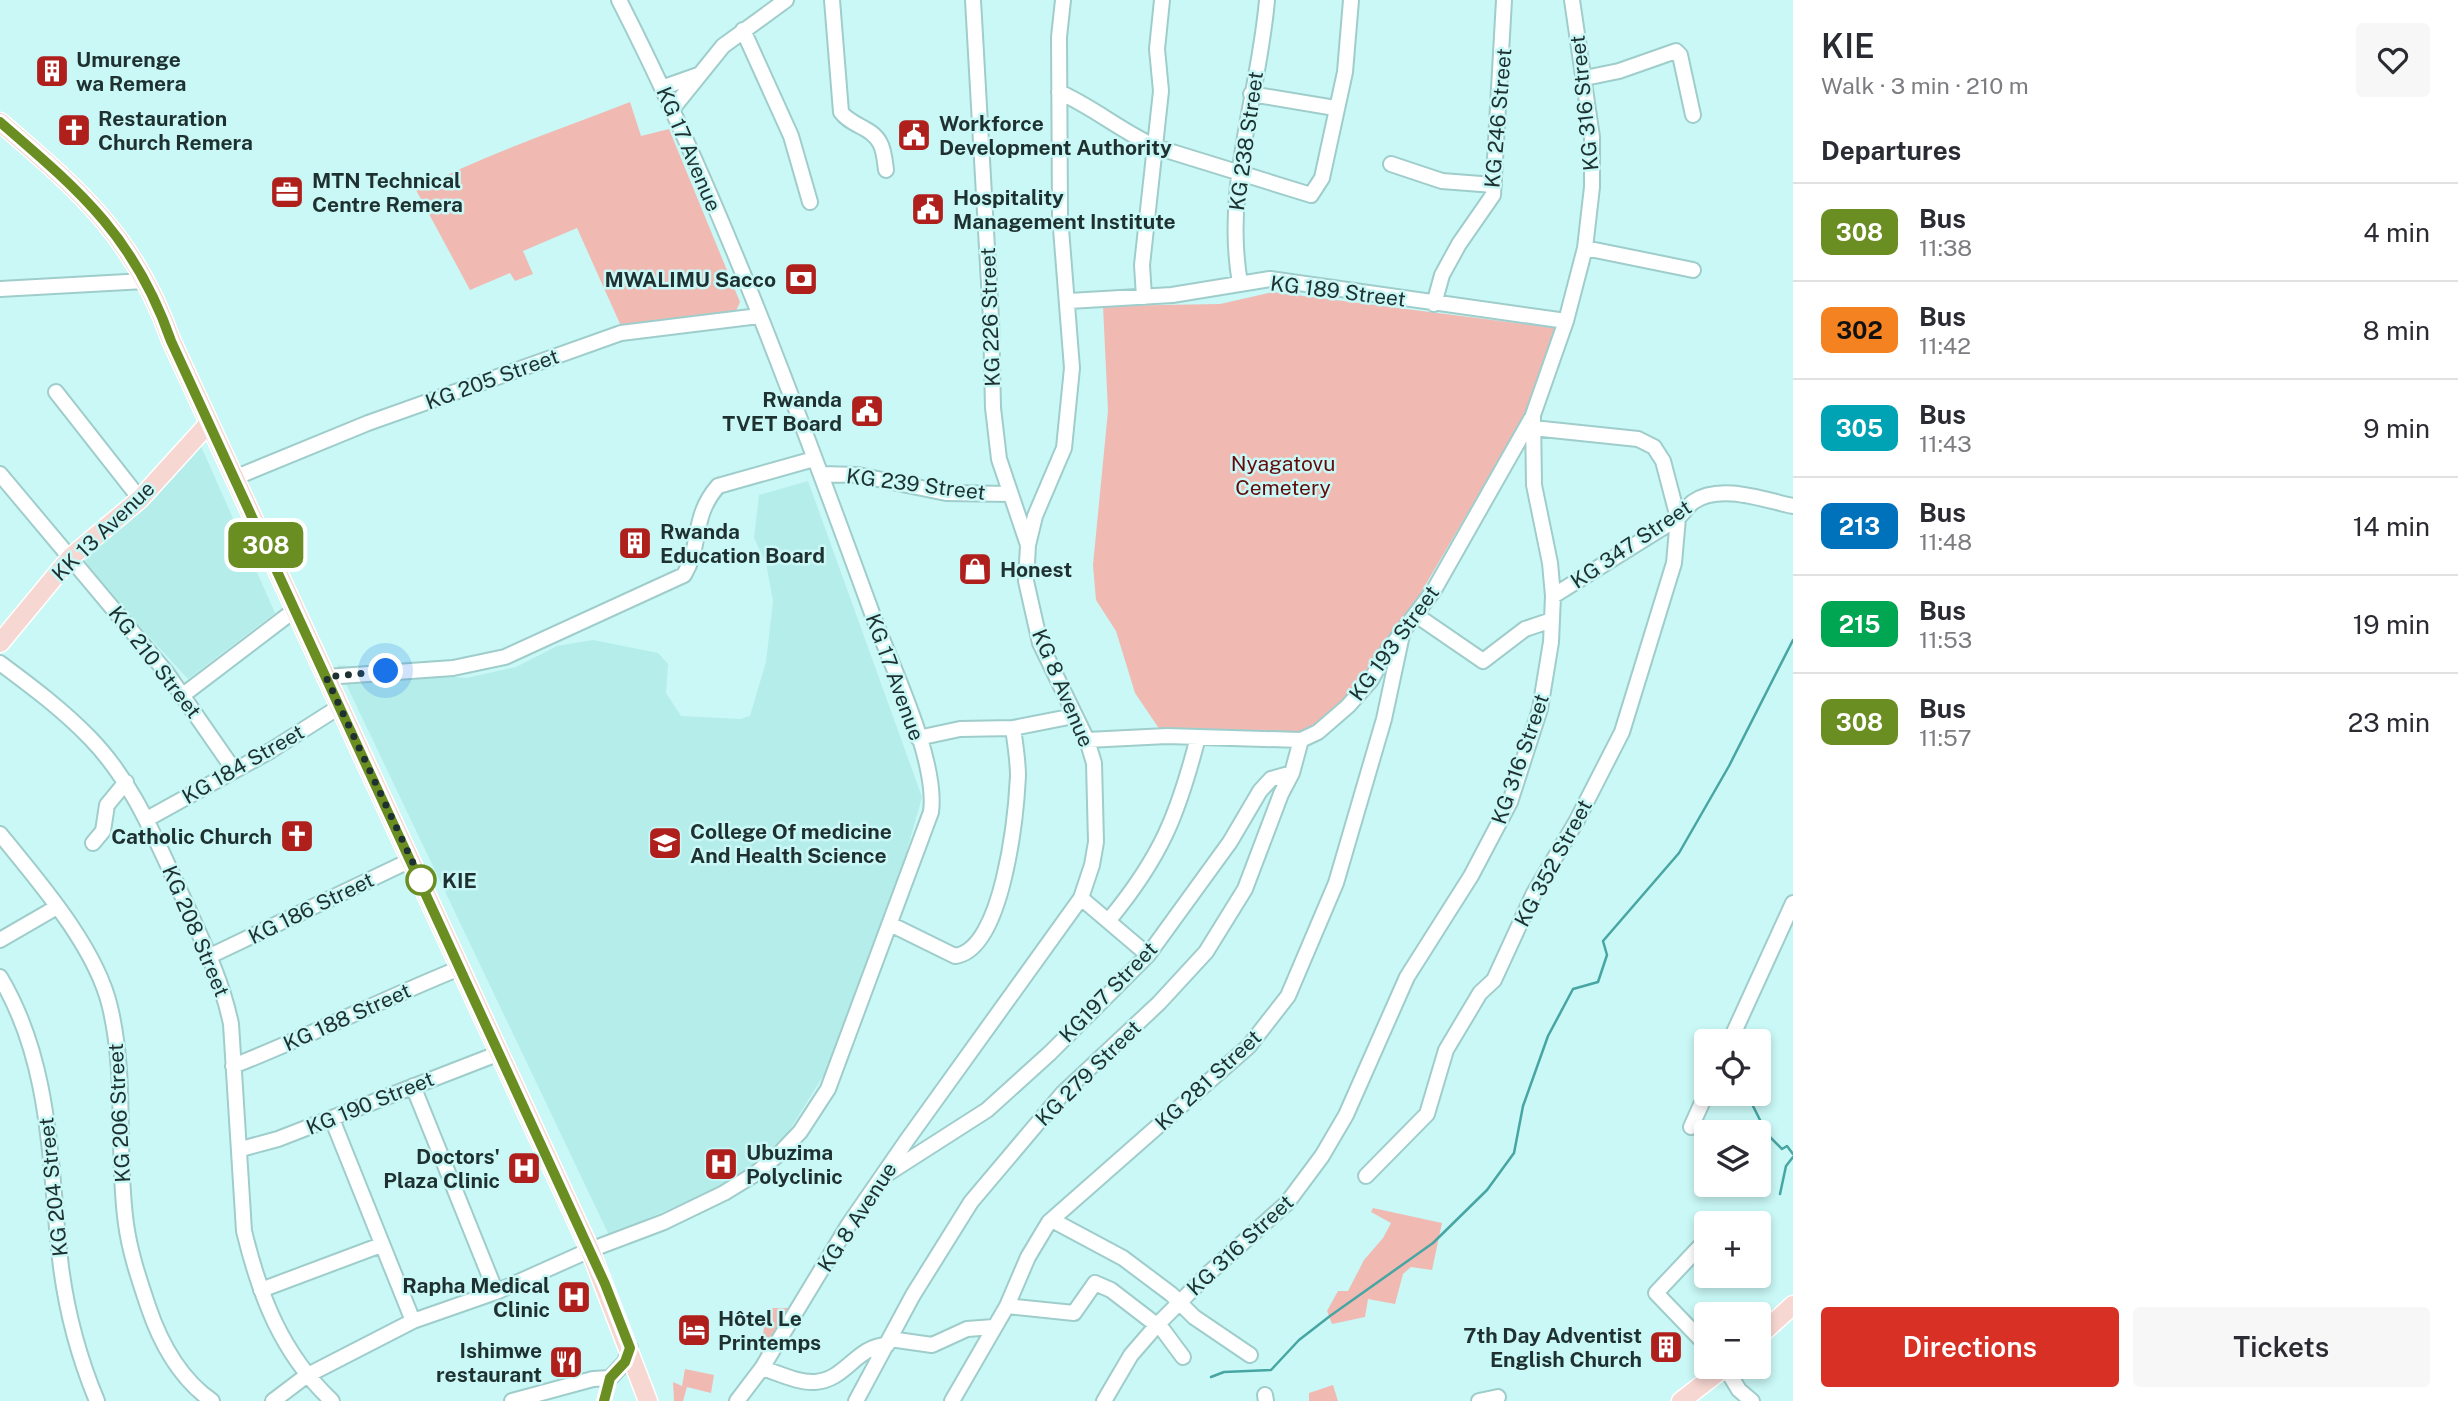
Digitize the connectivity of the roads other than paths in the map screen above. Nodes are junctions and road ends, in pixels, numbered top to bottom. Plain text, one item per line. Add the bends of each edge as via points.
1 (619, 0) edge
2 (786, 0) edge
3 (832, 0) edge
4 (973, 0) edge
5 (1063, 0) edge
6 (1162, 0) edge
7 (1267, 0) edge
8 (1351, 0) edge
9 (1504, 0) edge
10 (1573, 0) edge
11 (743, 30) junction
12 (700, 75) junction
13 (1585, 78) junction
14 (664, 87) junction
15 (1059, 92) junction
16 (1251, 94) junction
17 (673, 108) junction
18 (1335, 108) junction
19 (1693, 115) dead end
20 (0, 122) edge
21 (1156, 146) junction
22 (1391, 164) dead end
23 (886, 170) dead end
24 (1240, 170) junction
25 (1494, 185) junction
26 (810, 202) dead end
27 (1586, 248) junction
28 (1693, 270) dead end
29 (145, 281) junction
30 (1240, 283) junction
31 (0, 289) edge
32 (1144, 297) junction
33 (1069, 301) junction
34 (1434, 304) junction
35 (759, 316) junction
36 (1566, 321) junction
37 (56, 392) dead end
38 (1533, 422) junction
39 (209, 423) junction
40 (814, 459) junction
41 (0, 474) edge
42 (821, 474) junction
43 (234, 478) junction
44 (1010, 494) junction
45 (140, 499) junction
46 (1793, 506) edge
47 (1678, 519) junction
48 (1028, 545) junction
49 (71, 557) junction
50 (1553, 596) junction
51 (296, 609) junction
52 (1416, 615) junction
53 (1552, 620) junction
54 (1403, 630) junction
55 (0, 643) edge
56 (0, 663) edge
57 (326, 677) junction
58 (183, 695) junction
59 (340, 708) junction
60 (1074, 716) junction
61 (1013, 728) junction
62 (1198, 737) junction
63 (918, 738) junction
64 (1087, 740) junction
65 (1301, 740) junction
66 (234, 770) junction
67 (1292, 773) junction
68 (126, 782) junction
69 (147, 819) junction
70 (0, 834) edge
71 (93, 843) dead end
72 (411, 860) junction
73 (1081, 898) junction
74 (1793, 903) edge
75 (57, 907) junction
76 (1109, 920) junction
77 (890, 924) junction
78 (0, 940) edge
79 (1148, 955) junction
80 (210, 956) junction
81 (460, 968) junction
82 (1, 982) edge
83 (1735, 1029) edge
84 (497, 1054) junction
85 (233, 1066) junction
86 (412, 1086) junction
87 (1701, 1106) edge
88 (332, 1119) junction
89 (1691, 1127) dead end
90 (240, 1149) junction
91 (884, 1176) junction
92 (1366, 1176) dead end
93 (1052, 1220) junction
94 (381, 1245) junction
95 (590, 1250) junction
96 (1694, 1253) edge
97 (261, 1290) junction
98 (496, 1292) junction
99 (1179, 1301) junction
100 (1793, 1305) edge
101 (1007, 1306) junction
102 (413, 1321) junction
103 (1157, 1325) junction
104 (1771, 1325) edge
105 (994, 1327) junction
106 (1694, 1333) edge
107 (888, 1342) junction
108 (630, 1348) junction
109 (1250, 1355) dead end
110 (1183, 1357) dead end
111 (762, 1368) junction
112 (306, 1376) junction
113 (1709, 1379) edge
114 (1736, 1395) edge
115 (1498, 1397) dead end
116 (742, 1398) edge
117 (97, 1401) edge
118 (212, 1401) edge
119 (272, 1401) edge
120 (332, 1401) edge
121 (512, 1401) edge
122 (648, 1401) edge
123 (856, 1401) edge
124 (952, 1401) edge
125 (1104, 1401) edge
126 (1479, 1401) edge
127 (1681, 1401) edge
128 (1752, 1401) edge

1 - 14 street, KG 17 Avenue
2 - 11 street
3 - 23 street via 841,112 881,143
4 - 44 street, KG 226 Street via 993,408 999,459
5 - 15 street, KG 8 Avenue
6 - 21 street
7 - 16 street, KG 238 Street
8 - 18 street via 1350,37
9 - 25 street, KG 246 Street
10 - 13 street, KG 316 Street
11 - 12 street
11 - 26 street via 791,136
12 - 14 street
12 - 17 street
13 - 19 street via 1676,51
13 - 27 street, KG 316 Street via 1593,169
14 - 17 street, KG 17 Avenue
15 - 21 street
15 - 33 street, KG 8 Avenue via 1060,216
16 - 18 street
16 - 24 street, KG 238 Street
17 - 35 street, KG 17 Avenue
18 - 24 street via 1322,178 1311,195
20 - 29 main road via 87,198 112,226
21 - 24 street
21 - 32 street via 1142,265
22 - 25 street via 1441,181
24 - 30 street, KG 238 Street via 1235,227
25 - 34 street, KG 246 Street via 1489,203 1442,275
27 - 28 street
27 - 36 street, KG 316 Street
29 - 31 street
29 - 39 main road
30 - 32 street, KG 189 Street
30 - 34 street, KG 189 Street via 1270,279
32 - 33 street, KG 189 Street
33 - 48 street, KG 8 Avenue via 1072,368 1064,448 1035,516
34 - 36 street, KG 189 Street
35 - 40 street, KG 17 Avenue
35 - 43 street, KG 205 Street via 621,333 368,423
36 - 38 street, KG 316 Street
37 - 45 street
38 - 47 street, KG 352 Street via 1647,441 1663,461
38 - 50 street, KG 316 Street via 1534,485
38 - 52 street, KG 193 Street
39 - 43 main road
39 - 45 main road, KK 13 Avenue
40 - 42 street, KG 17 Avenue
40 - 57 street via 718,486 700,514 684,575 551,638 475,665
41 - 49 street, KG 210 Street
42 - 44 street, KG 239 Street via 858,475 946,493
42 - 63 street, KG 17 Avenue
43 - 51 main road
44 - 48 street, KG 226 Street
45 - 49 main road, KK 13 Avenue
46 - 47 street, KG 347 Street via 1715,494 1693,502
47 - 50 street, KG 347 Street
47 - 92 street, KG 352 Street via 1674,563 1622,732 1534,893 1494,979 1480,993 1446,1050 1427,1114
48 - 60 street, KG 8 Avenue via 1026,581 1040,643
49 - 55 main road, KK 13 Avenue
49 - 58 street, KG 210 Street
50 - 53 street, KG 316 Street
51 - 57 main road
51 - 58 street
52 - 53 street via 1486,661 1525,629
52 - 54 street, KG 193 Street
53 - 99 street, KG 316 Street via 1547,677 1510,802 1471,876 1407,977 1346,1115 1298,1191
54 - 65 street, KG 193 Street via 1349,706 1318,733
54 - 93 street, KG 281 Street via 1384,719 1336,883 1289,996 1249,1046
56 - 68 street, KG 208 Street via 44,695 90,738
57 - 59 main road
58 - 66 street, KG 210 Street
59 - 66 street, KG 184 Street
59 - 72 main road
60 - 61 street
60 - 64 street, KG 8 Avenue
61 - 63 street via 960,729
61 - 77 street via 1018,775 1003,881 990,924 976,946 955,956
62 - 64 street
62 - 65 street
62 - 76 street via 1182,798 1165,839
63 - 77 street, KG 17 Avenue via 933,795 931,812
64 - 73 street, KG 8 Avenue via 1094,763 1098,819 1092,865
65 - 67 street, KG 279 Street
66 - 69 street, KG 184 Street
67 - 79 street, KG197 Street via 1271,779 1260,791 1230,842
67 - 107 street, KG 279 Street via 1245,889 1206,952 1063,1093 971,1202
68 - 69 street, KG 208 Street
68 - 71 street via 107,804 103,831
69 - 80 street, KG 208 Street
70 - 75 street, KG 206 Street
72 - 80 street, KG 186 Street
72 - 81 main road
73 - 76 street
73 - 91 street, KG 8 Avenue
74 - 83 street
75 - 78 street
75 - 118 street, KG 206 Street via 95,966 110,1006 117,1042 126,1224 133,1262 158,1334 181,1372
76 - 79 street
77 - 95 street, KG 17 Avenue via 828,1089 800,1132 738,1185 664,1222
79 - 91 street, KG197 Street via 987,1110
80 - 85 street, KG 208 Street via 225,995
81 - 84 main road
81 - 85 street, KG 188 Street
82 - 117 street, KG 204 Street via 27,1030 40,1072 64,1283 80,1355
84 - 86 street, KG 190 Street
84 - 95 main road
85 - 90 street, KG 208 Street
86 - 88 street, KG 190 Street
86 - 98 street
87 - 89 street
88 - 90 street, KG 190 Street
88 - 94 street
90 - 97 street, KG 208 Street via 244,1231
91 - 111 street, KG 8 Avenue via 849,1224
93 - 99 street via 1123,1258
93 - 101 street, KG 281 Street via 1023,1265
94 - 97 street
94 - 102 street
95 - 98 street, KG 17 Avenue
95 - 108 main road
96 - 106 street via 1656,1293
97 - 112 street, KG 208 Street via 278,1331
98 - 102 street, KG 17 Avenue
99 - 103 street, KG 316 Street
99 - 109 street via 1194,1317
100 - 104 main road
101 - 103 street via 1074,1314 1095,1283
101 - 105 street, KG 281 Street
102 - 112 street, KG 17 Avenue
103 - 110 street
103 - 125 street, KG 316 Street via 1131,1355
105 - 107 street via 967,1329 932,1345
105 - 124 street, KG 281 Street
107 - 111 street via 869,1346 823,1381 800,1380
107 - 123 street, KG 279 Street
108 - 121 street via 625,1362 610,1378
108 - 122 main road
111 - 116 street, KG 8 Avenue
112 - 119 street, KG 17 Avenue
112 - 120 street, KG 208 Street
113 - 127 main road
114 - 128 street
115 - 126 street

